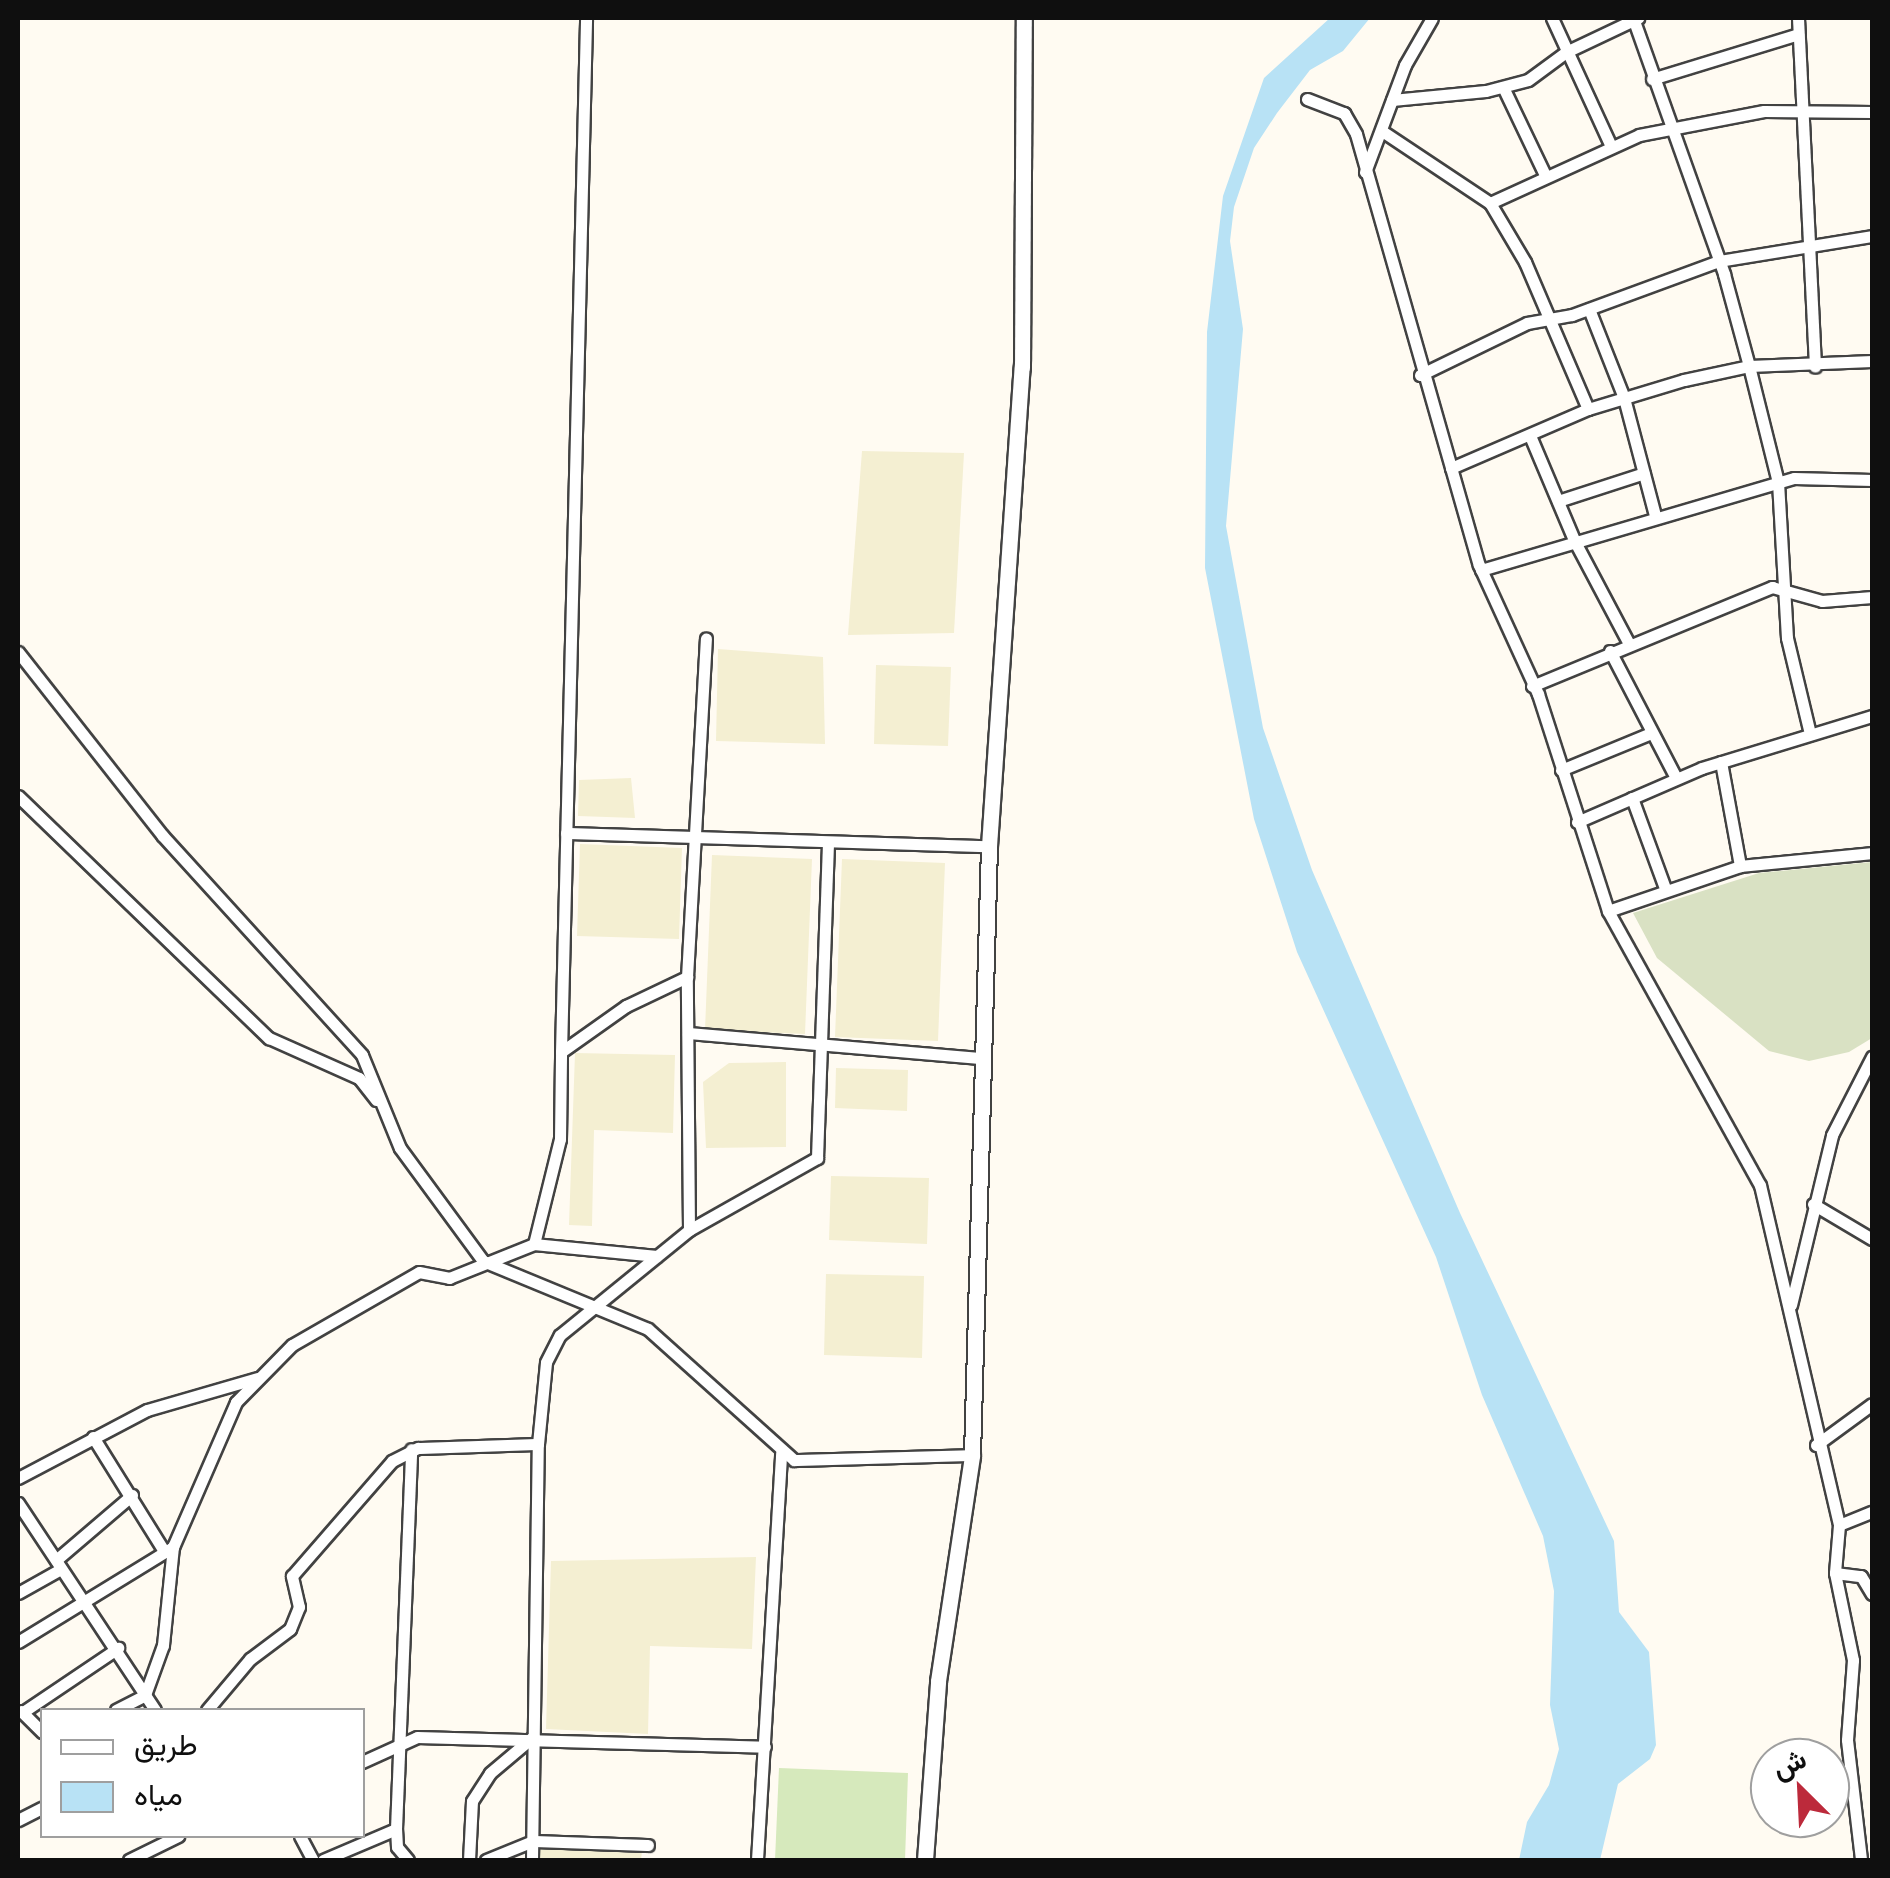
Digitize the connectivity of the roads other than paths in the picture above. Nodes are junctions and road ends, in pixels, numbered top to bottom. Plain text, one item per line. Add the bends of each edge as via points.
1 (586, 18) edge
2 (1024, 18) edge
3 (1432, 18) edge
4 (1552, 18) edge
5 (1635, 18) edge
6 (1798, 18) edge
7 (1798, 34) junction
8 (1566, 52) junction
9 (1652, 80) junction
10 (1504, 86) junction
11 (1307, 99) dead end
12 (1392, 100) junction
13 (1802, 111) junction
14 (1872, 112) edge
15 (1382, 131) junction
16 (1674, 132) junction
17 (1611, 146) junction
18 (1365, 172) junction
19 (1546, 175) junction
20 (1490, 203) junction
21 (1872, 236) edge
22 (1808, 242) junction
23 (1720, 261) junction
24 (1589, 309) junction
25 (1549, 320) junction
26 (1872, 362) edge
27 (1749, 366) junction
28 (1814, 368) junction
29 (1420, 375) junction
30 (1624, 398) junction
31 (1588, 408) junction
32 (1531, 438) junction
33 (1451, 468) junction
34 (1644, 473) junction
35 (1872, 480) edge
36 (1778, 482) junction
37 (1558, 501) junction
38 (1655, 515) junction
39 (1574, 540) junction
40 (1480, 570) junction
41 (1788, 591) junction
42 (1872, 597) edge
43 (706, 640) dead end
44 (1629, 644) junction
45 (1610, 651) junction
46 (18, 652) edge
47 (1532, 686) junction
48 (1872, 716) edge
49 (1651, 733) junction
50 (1810, 734) junction
51 (1720, 762) junction
52 (1561, 770) junction
53 (1676, 778) junction
54 (18, 796) edge
55 (1632, 798) junction
56 (1577, 822) junction
57 (566, 833) junction
58 (693, 837) junction
59 (828, 843) junction
60 (989, 846) junction
61 (1872, 854) edge
62 (1740, 866) junction
63 (1665, 888) junction
64 (1608, 910) junction
65 (687, 977) junction
66 (688, 1033) junction
67 (818, 1049) junction
68 (561, 1052) junction
69 (1872, 1057) edge
70 (980, 1058) junction
71 (385, 1110) junction
72 (1813, 1204) junction
73 (688, 1230) junction
74 (1872, 1239) edge
75 (534, 1244) junction
76 (656, 1256) junction
77 (483, 1261) junction
78 (595, 1304) junction
79 (1790, 1309) junction
80 (257, 1378) junction
81 (1872, 1404) edge
82 (93, 1437) junction
83 (538, 1444) junction
84 (1816, 1446) junction
85 (411, 1449) junction
86 (781, 1454) junction
87 (972, 1455) junction
88 (18, 1478) edge
89 (132, 1495) junction
90 (18, 1503) edge
91 (1872, 1512) edge
92 (1839, 1525) junction
93 (168, 1549) junction
94 (58, 1565) junction
95 (1835, 1573) junction
96 (18, 1592) edge
97 (1872, 1594) edge
98 (80, 1603) junction
99 (18, 1642) edge
100 (118, 1648) junction
101 (145, 1694) junction
102 (120, 1708) edge
103 (154, 1708) edge
104 (209, 1708) edge
105 (20, 1711) edge
106 (40, 1730) edge
107 (534, 1736) junction
108 (404, 1744) junction
109 (765, 1747) junction
110 (365, 1761) edge
111 (396, 1829) junction
112 (172, 1838) edge
113 (301, 1838) edge
114 (533, 1841) junction
115 (648, 1845) dead end
116 (129, 1860) edge
117 (313, 1860) edge
118 (323, 1860) edge
119 (408, 1860) edge
120 (469, 1860) edge
121 (486, 1860) edge
122 (532, 1860) edge
123 (757, 1860) edge
124 (925, 1860) edge
125 (1861, 1860) edge

1 - 57 street
2 - 60 street via 1022,367
3 - 12 street
4 - 8 street
5 - 8 street
5 - 9 street
6 - 7 street
7 - 9 street
7 - 13 street
8 - 10 street via 1542,72
8 - 17 street
9 - 16 street
10 - 12 street
10 - 19 street
11 - 18 street via 1344,113
12 - 15 street
13 - 14 street
13 - 16 street via 1735,116
13 - 22 street
15 - 18 street
15 - 20 street
16 - 17 street
16 - 23 street
17 - 19 street
18 - 29 street
19 - 20 street
20 - 25 street
21 - 22 street
22 - 23 street
22 - 28 street
23 - 24 street
23 - 27 street
24 - 25 street
24 - 30 street
25 - 29 street via 1527,323
25 - 31 street
26 - 28 street
27 - 28 street
27 - 30 street
27 - 36 street
29 - 33 street
30 - 31 street
30 - 34 street
31 - 32 street
32 - 33 street
32 - 37 street
33 - 40 street
34 - 37 street
34 - 38 street
35 - 36 street
36 - 38 street
36 - 41 street
37 - 39 street
38 - 39 street
39 - 40 street
39 - 44 street
40 - 47 street
41 - 42 street via 1822,601
41 - 44 street via 1763,590
41 - 50 street via 1788,638
43 - 58 street
44 - 45 street
45 - 47 street
45 - 49 street
46 - 71 street via 162,835 362,1055
47 - 52 street
48 - 50 street
49 - 52 street
49 - 53 street
50 - 51 street
51 - 53 street
51 - 62 street
52 - 56 street
53 - 55 street
54 - 71 street via 269,1038 358,1078
55 - 56 street
55 - 63 street
56 - 64 street
57 - 58 street
57 - 68 street
58 - 59 street
58 - 65 street
59 - 60 street
59 - 67 street
60 - 70 street
61 - 62 street
62 - 63 street
63 - 64 street
64 - 79 street via 1760,1184
65 - 66 street
65 - 68 street via 626,1006
66 - 67 street
66 - 73 street
67 - 70 street
67 - 73 street via 817,1158
68 - 75 street via 560,1139
69 - 72 street via 1840,1114
70 - 87 street
71 - 77 street via 400,1148
72 - 74 street
72 - 79 street
73 - 76 street
75 - 76 street
75 - 77 street
76 - 78 street
77 - 78 street
77 - 80 street via 449,1278 419,1272 292,1345
78 - 83 street via 552,1345
78 - 86 street via 672,1348
79 - 84 street
80 - 82 street via 147,1410
80 - 93 street via 236,1402
81 - 84 street
82 - 88 street
82 - 89 street
83 - 85 street
83 - 107 street
84 - 92 street
85 - 104 street via 392,1461 305,1557 292,1576 298,1619 250,1659
85 - 108 street
86 - 87 street via 808,1460
86 - 109 street
87 - 124 street via 938,1681
89 - 93 street
89 - 94 street
90 - 94 street
91 - 92 street
92 - 95 street
93 - 98 street
93 - 101 street via 164,1644
94 - 96 street
94 - 98 street
95 - 97 street via 1860,1576
95 - 125 street via 1853,1660 1846,1740
98 - 99 street
98 - 100 street
100 - 101 street
100 - 105 street
101 - 102 street
101 - 103 street
105 - 106 street
107 - 108 street via 417,1738
107 - 109 street
107 - 114 street
107 - 120 street via 490,1773 472,1802
108 - 110 street
108 - 111 street
109 - 123 street
111 - 118 street
111 - 119 street via 397,1846
112 - 116 street
113 - 117 street
114 - 115 street
114 - 121 street
114 - 122 street

